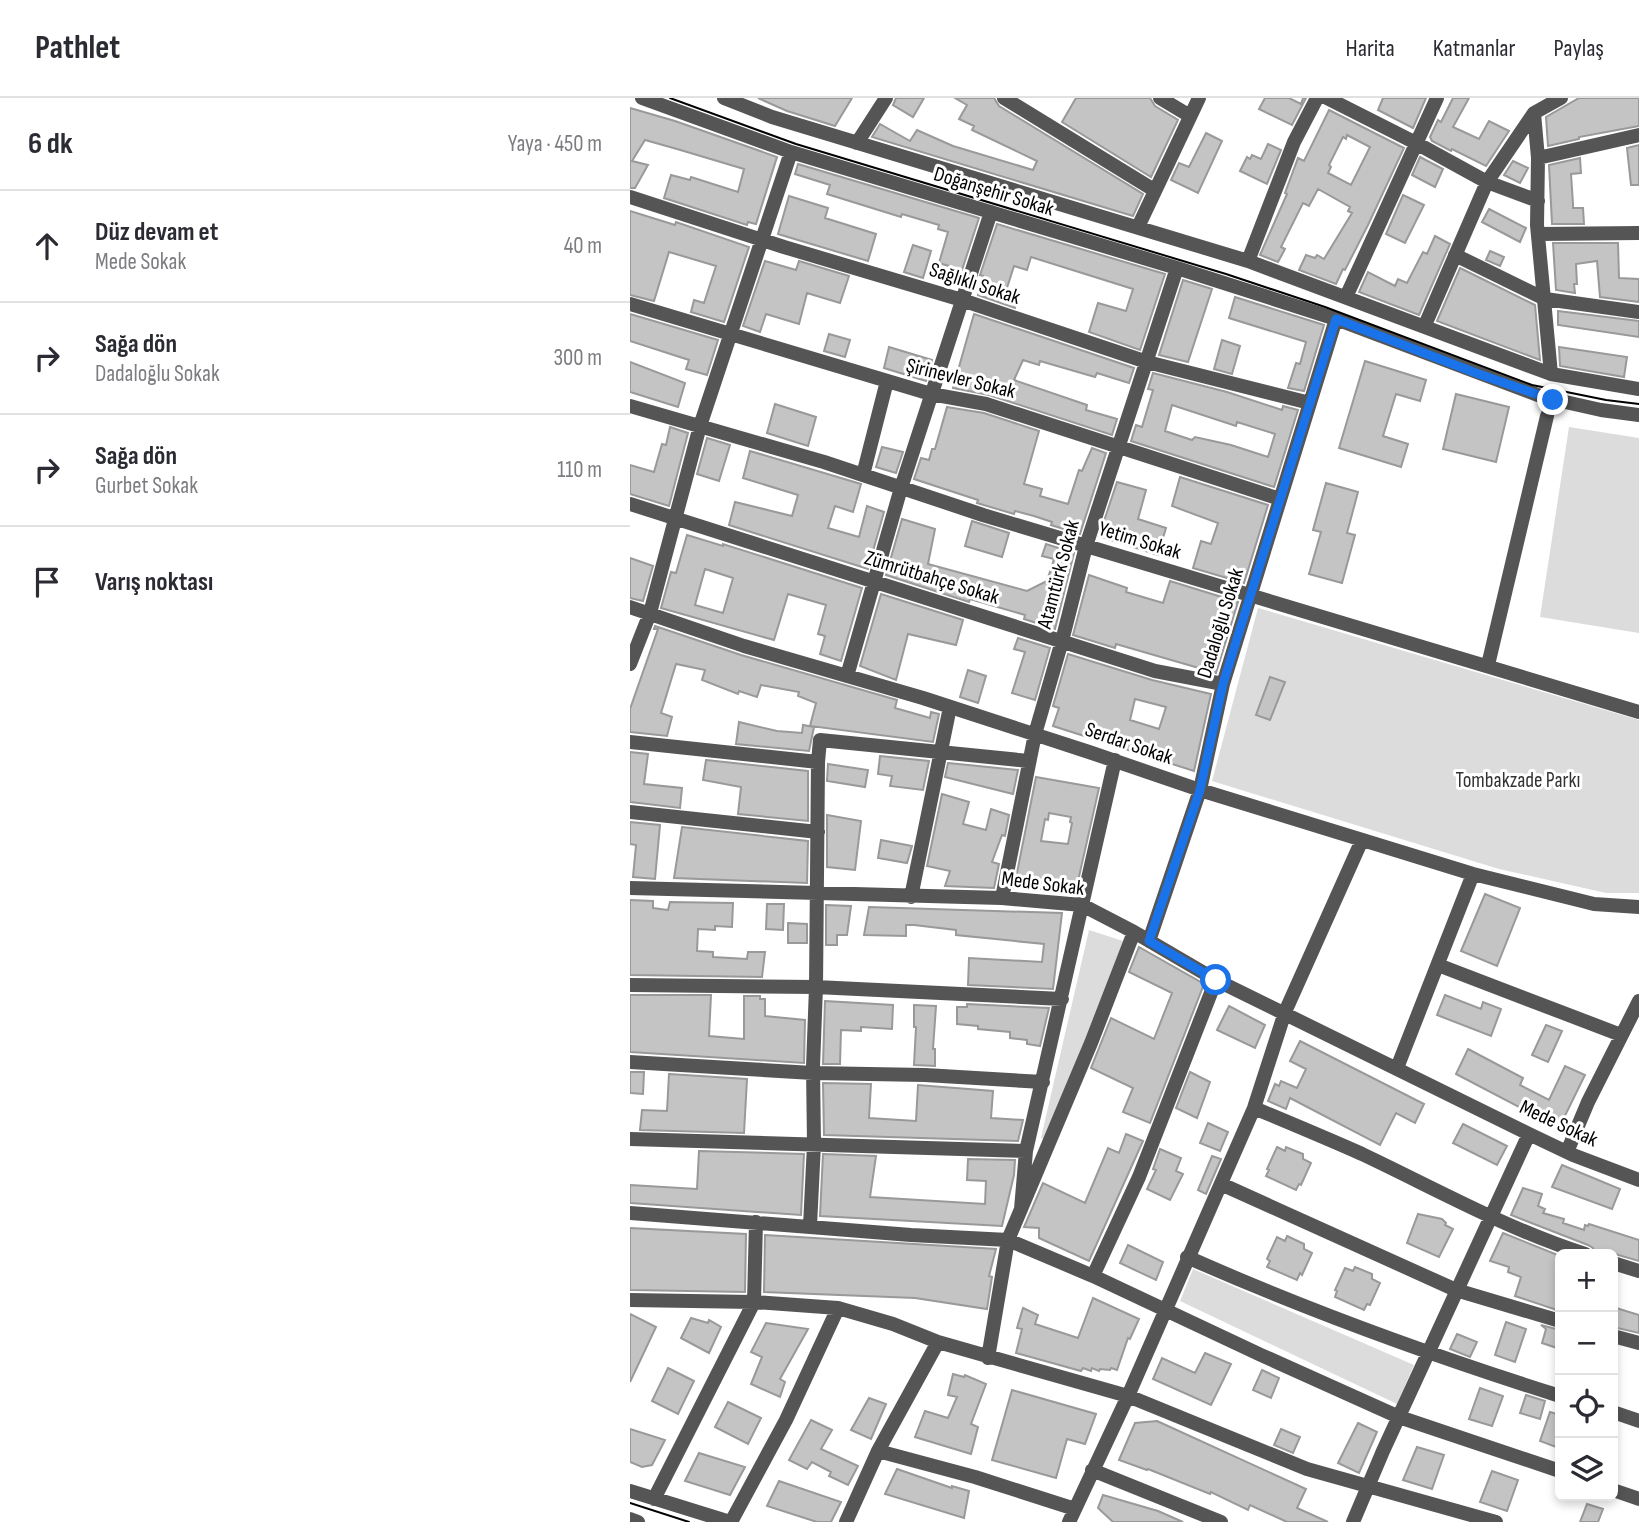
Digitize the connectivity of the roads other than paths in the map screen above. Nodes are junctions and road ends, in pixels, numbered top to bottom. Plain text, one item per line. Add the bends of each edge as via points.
1 (642, 98) edge
2 (723, 98) edge
3 (1004, 98) edge
4 (1160, 98) edge
5 (1199, 98) edge
6 (1317, 98) edge
7 (1327, 98) edge
8 (1437, 98) edge
9 (1561, 98) edge
10 (881, 100) edge
11 (1534, 113) junction
12 (1190, 116) junction
13 (1639, 135) edge
14 (857, 143) junction
15 (1416, 143) junction
16 (791, 152) junction
17 (1538, 158) junction
18 (1487, 182) junction
19 (1154, 190) junction
20 (630, 197) edge
21 (1538, 201) junction
22 (990, 212) junction
23 (1138, 227) junction
24 (1639, 233) edge
25 (1538, 234) junction
26 (762, 240) junction
27 (1455, 255) junction
28 (1248, 261) junction
29 (1177, 268) junction
30 (1346, 297) junction
31 (1545, 299) junction
32 (961, 300) junction
33 (630, 304) edge
34 (1639, 312) edge
35 (1336, 319) junction
36 (1425, 325) junction
37 (730, 335) junction
38 (1147, 362) junction
39 (1551, 373) junction
40 (887, 381) junction
41 (1639, 389) edge
42 (931, 394) junction
43 (1310, 403) junction
44 (630, 406) edge
45 (1639, 415) edge
46 (1547, 416) dead end
47 (699, 426) junction
48 (1119, 447) junction
49 (863, 475) junction
50 (901, 488) junction
51 (1280, 499) junction
52 (630, 504) edge
53 (674, 518) junction
54 (1086, 546) junction
55 (876, 582) junction
56 (1251, 594) junction
57 (630, 607) edge
58 (650, 613) junction
59 (1062, 640) junction
60 (630, 664) edge
61 (1488, 665) junction
62 (847, 676) junction
63 (1223, 684) junction
64 (950, 707) junction
65 (1639, 712) edge
66 (1035, 734) junction
67 (630, 742) edge
68 (942, 752) junction
69 (1115, 760) junction
70 (1029, 761) junction
71 (818, 762) junction
72 (1200, 790) junction
73 (630, 812) edge
74 (818, 832) junction
75 (1362, 840) junction
76 (1473, 874) junction
77 (630, 888) edge
78 (817, 892) junction
79 (911, 897) junction
80 (1002, 898) junction
81 (1082, 905) junction
82 (1639, 907) edge
83 (1134, 932) junction
84 (1149, 941) junction
85 (1438, 964) junction
86 (1216, 980) junction
87 (630, 985) edge
88 (816, 987) junction
89 (1062, 999) junction
90 (1639, 1001) edge
91 (1285, 1012) junction
92 (1620, 1035) junction
93 (630, 1062) edge
94 (1397, 1068) junction
95 (813, 1073) junction
96 (1043, 1082) junction
97 (1254, 1108) junction
98 (1529, 1134) junction
99 (630, 1139) edge
100 (814, 1144) junction
101 (1026, 1151) junction
102 (1567, 1152) junction
103 (1639, 1180) edge
104 (1221, 1184) junction
105 (1021, 1209) junction
106 (630, 1213) edge
107 (1489, 1217) junction
108 (756, 1222) junction
109 (810, 1226) junction
110 (1008, 1240) junction
111 (1570, 1249) edge
112 (1187, 1257) junction
113 (1618, 1265) edge
114 (1639, 1271) edge
115 (1093, 1276) junction
116 (1456, 1290) junction
117 (630, 1300) edge
118 (754, 1302) junction
119 (838, 1308) junction
120 (1165, 1311) junction
121 (1555, 1320) edge
122 (1618, 1337) edge
123 (938, 1342) junction
124 (1639, 1343) edge
125 (1428, 1353) junction
126 (988, 1358) junction
127 (1555, 1394) edge
128 (1128, 1396) junction
129 (1618, 1414) edge
130 (1399, 1417) junction
131 (1639, 1421) edge
132 (878, 1451) junction
133 (1555, 1469) edge
134 (1093, 1470) junction
135 (1368, 1486) junction
136 (630, 1491) edge
137 (1618, 1492) edge
138 (654, 1499) junction
139 (1639, 1499) edge
140 (1072, 1515) edge
141 (630, 1519) edge
142 (639, 1522) edge
143 (730, 1522) edge
144 (846, 1522) edge
145 (1221, 1522) edge
146 (1353, 1522) edge
147 (1496, 1522) edge

1 - 16 street, Doğanşehir Sokak
2 - 14 street
3 - 19 street
4 - 12 street
5 - 12 street
6 - 28 street via 1294,142
7 - 15 street
8 - 15 street
9 - 11 street
10 - 14 street
11 - 17 street
11 - 18 street
12 - 19 street
13 - 17 street
14 - 23 street
15 - 18 street
15 - 30 street
16 - 22 street, Doğanşehir Sokak
16 - 26 street
17 - 21 street
18 - 21 street
18 - 27 street
19 - 23 street
20 - 26 street, Sağlıklı Sokak
21 - 25 street
22 - 29 street, Doğanşehir Sokak
22 - 32 street
23 - 28 street
24 - 25 street
25 - 31 street
26 - 32 street, Sağlıklı Sokak
26 - 37 street
27 - 31 street
27 - 36 street
28 - 30 street
29 - 35 street, Doğanşehir Sokak
29 - 38 street, Atamtürk Sokak
30 - 36 street
31 - 34 street
31 - 39 street
32 - 38 street, Sağlıklı Sokak
32 - 42 street
33 - 37 street, Şirinevler Sokak
35 - 43 street, Dadaloğlu Sokak
35 - 45 street, Doğanşehir Sokak via 1544,397
36 - 39 street
37 - 40 street, Şirinevler Sokak
37 - 47 street
38 - 43 street, Sağlıklı Sokak
38 - 48 street, Atamtürk Sokak
39 - 41 street
40 - 42 street, Şirinevler Sokak
40 - 49 street
42 - 48 street, Şirinevler Sokak via 986,404
42 - 50 street
43 - 51 street, Dadaloğlu Sokak
44 - 47 street, Yetim Sokak
46 - 61 street
47 - 49 street, Yetim Sokak
47 - 53 street
48 - 51 street, Şirinevler Sokak
48 - 54 street, Atamtürk Sokak
49 - 50 street, Yetim Sokak
50 - 54 street, Yetim Sokak
50 - 55 street
51 - 56 street, Dadaloğlu Sokak
52 - 53 street, Zümrütbahçe Sokak
53 - 55 street, Zümrütbahçe Sokak
53 - 58 street
54 - 56 street, Yetim Sokak
54 - 59 street, Atamtürk Sokak
55 - 59 street, Zümrütbahçe Sokak
55 - 62 street
56 - 61 street, Yetim Sokak
56 - 63 street, Dadaloğlu Sokak
57 - 58 street, Serdar Sokak
58 - 60 street
58 - 62 street, Serdar Sokak
59 - 63 street, Zümrütbahçe Sokak via 1155,671
59 - 66 street, Atamtürk Sokak
61 - 65 street, Yetim Sokak
62 - 64 street, Serdar Sokak
63 - 72 street, Dadaloğlu Sokak
64 - 66 street, Serdar Sokak
64 - 68 street
66 - 69 street, Serdar Sokak
66 - 70 street, Atamtürk Sokak
67 - 71 street
68 - 70 street
68 - 71 street via 820,740
68 - 79 street
69 - 72 street, Serdar Sokak
69 - 81 street
70 - 80 street, Atamtürk Sokak
71 - 74 street
72 - 75 street, Serdar Sokak
72 - 84 street, Dadaloğlu Sokak
73 - 74 street
74 - 78 street
75 - 76 street, Serdar Sokak
75 - 91 street
76 - 82 street, Serdar Sokak via 1594,904
76 - 85 street
77 - 78 street, Mede Sokak
78 - 79 street, Mede Sokak
78 - 88 street
79 - 80 street, Mede Sokak
80 - 81 street, Mede Sokak
81 - 83 street, Mede Sokak
81 - 89 street
83 - 84 street, Mede Sokak
83 - 105 street
84 - 86 street, Mede Sokak
85 - 92 street
85 - 94 street
86 - 91 street, Mede Sokak
86 - 115 street via 1139,1178
87 - 88 street
88 - 89 street
88 - 95 street
89 - 96 street
90 - 92 street
91 - 94 street, Mede Sokak
91 - 97 street
92 - 102 street
93 - 95 street
94 - 98 street, Mede Sokak
95 - 96 street
95 - 100 street
96 - 101 street
97 - 104 street
97 - 107 street
98 - 102 street, Mede Sokak
98 - 107 street
99 - 100 street
100 - 101 street
100 - 109 street
101 - 105 street
102 - 103 street, Mede Sokak
104 - 112 street
104 - 116 street
105 - 110 street
106 - 108 street
107 - 111 street
107 - 116 street
108 - 109 street
108 - 118 street
109 - 110 street
110 - 115 street
110 - 126 street
112 - 120 street
112 - 125 street
113 - 114 street
115 - 120 street
116 - 121 street
116 - 125 street
117 - 118 street
118 - 119 street
118 - 138 street
119 - 123 street
119 - 143 street via 786,1420
120 - 128 street
120 - 130 street
122 - 124 street
123 - 126 street
123 - 132 street
125 - 127 street
125 - 130 street
126 - 128 street
128 - 134 street
128 - 135 street via 1307,1469
129 - 131 street
130 - 133 street
130 - 135 street
132 - 140 street via 975,1476
132 - 144 street
134 - 140 street
134 - 145 street
135 - 146 street
135 - 147 street
136 - 138 street
137 - 139 street
138 - 143 street
141 - 142 street

